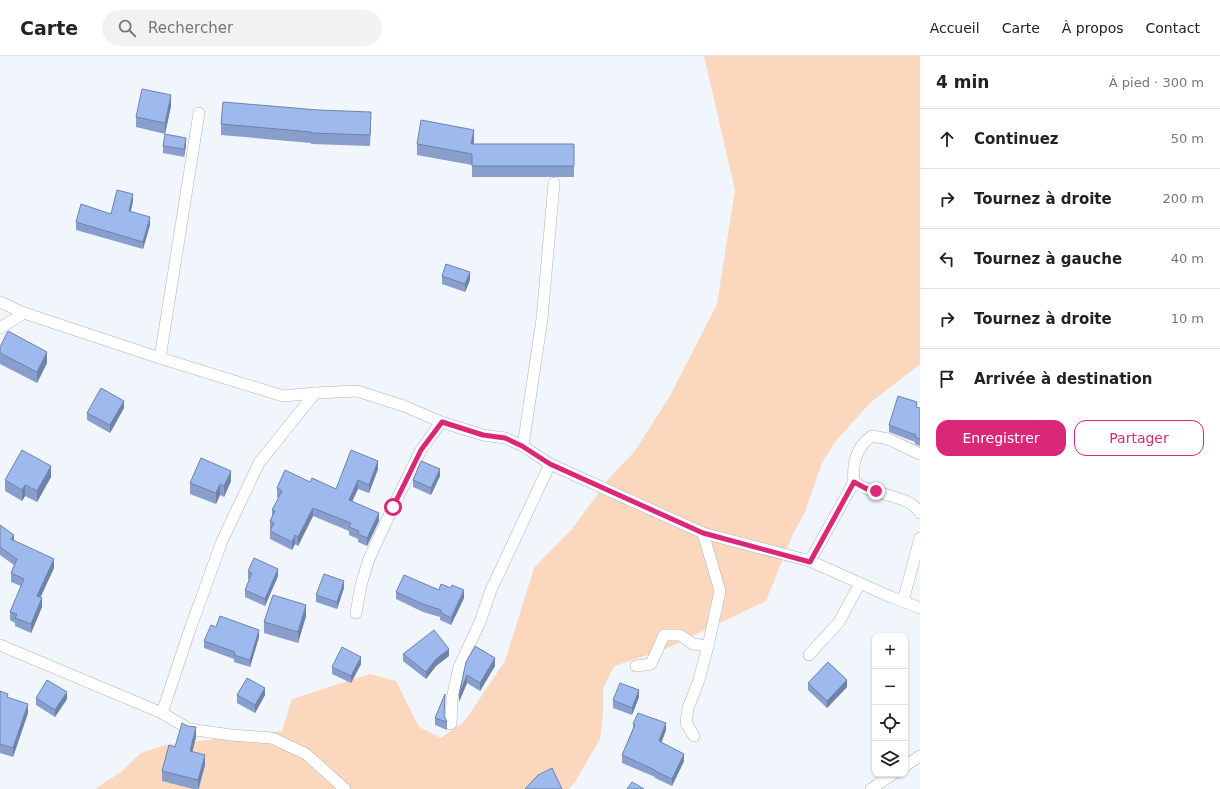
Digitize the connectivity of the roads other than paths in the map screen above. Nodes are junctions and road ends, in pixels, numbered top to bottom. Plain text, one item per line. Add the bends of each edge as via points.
1 (199, 113) dead end
2 (554, 183) dead end
3 (0, 302) edge
4 (24, 313) junction
5 (0, 328) edge
6 (160, 358) junction
7 (314, 393) junction
8 (442, 422) junction
9 (522, 446) junction
10 (920, 454) edge
11 (550, 464) junction
12 (854, 482) junction
13 (920, 513) edge
14 (703, 533) junction
15 (920, 538) edge
16 (810, 562) junction
17 (860, 582) junction
18 (903, 601) junction
19 (920, 608) edge
20 (356, 613) dead end
21 (0, 645) edge
22 (708, 646) junction
23 (809, 654) dead end
24 (636, 666) dead end
25 (162, 713) junction
26 (451, 724) dead end
27 (694, 736) dead end
28 (920, 756) edge
29 (908, 764) edge
30 (889, 777) edge
31 (345, 789) edge
32 (871, 789) edge

1 - 6 street
2 - 9 street via 542,319
3 - 4 street
4 - 5 street
4 - 6 street
6 - 7 street via 283,396
7 - 8 street via 357,391 404,406
7 - 25 street via 258,462 222,541 188,632
8 - 9 street via 483,435 505,438
8 - 20 street via 421,450 378,539 361,585
9 - 11 street
10 - 12 street via 888,439 872,436 863,442 856,454
11 - 14 street
11 - 26 street via 491,590 480,622 459,667 452,699
12 - 13 street via 909,503 918,508
12 - 16 street
14 - 16 street
14 - 22 street via 720,591
15 - 18 street
16 - 17 street
17 - 18 street
17 - 23 street via 839,622
18 - 19 street
21 - 25 street
22 - 24 street via 693,644 680,635 664,635 652,664
22 - 27 street via 688,708 686,723
25 - 31 street via 189,729 232,736 272,738 306,754
28 - 29 street
30 - 32 street

